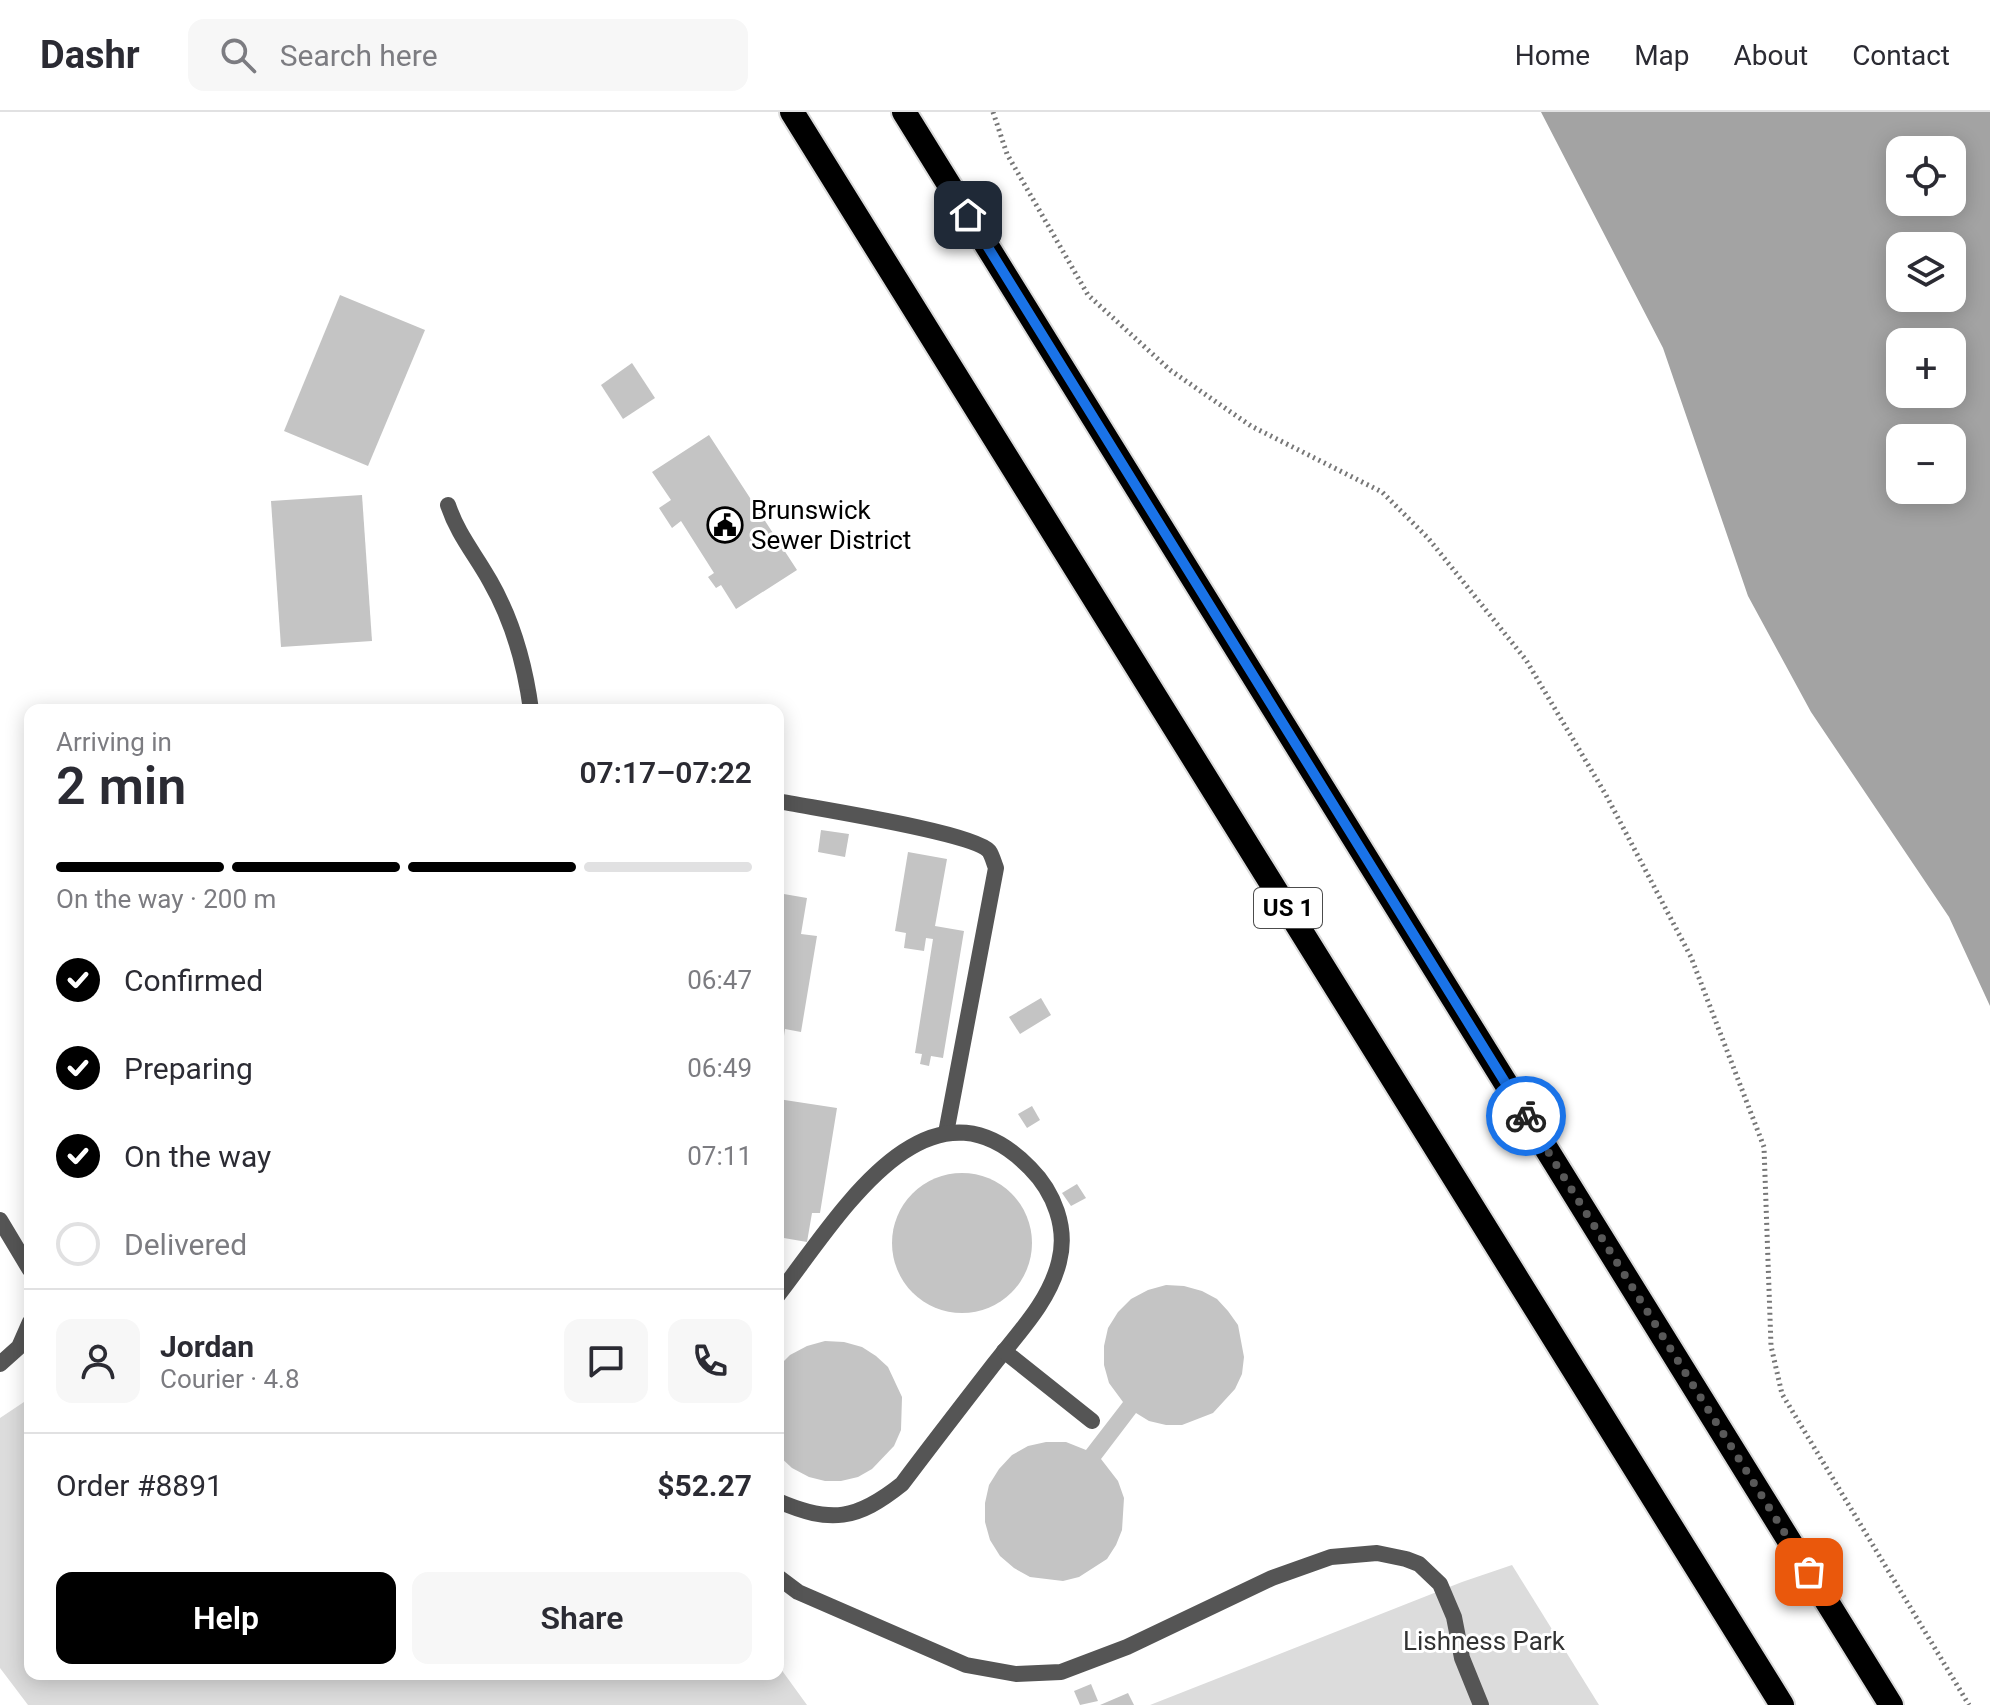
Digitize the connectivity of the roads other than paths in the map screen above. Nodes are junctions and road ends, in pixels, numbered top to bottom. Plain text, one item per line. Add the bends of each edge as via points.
1 (792, 112) edge
2 (904, 112) edge
3 (448, 505) dead end
4 (530, 704) edge
5 (784, 802) edge
6 (946, 1133) junction
7 (0, 1220) edge
8 (24, 1260) edge
9 (784, 1269) edge
10 (796, 1272) junction
11 (784, 1287) edge
12 (24, 1348) edge
13 (1004, 1351) junction
14 (0, 1364) edge
15 (1092, 1421) dead end
16 (784, 1504) edge
17 (784, 1582) edge
18 (1481, 1705) edge
19 (1782, 1705) edge
20 (1891, 1705) edge

1 - 19 highway, US 1
2 - 20 highway
3 - 4 street via 455,529 491,582 510,625
5 - 6 street via 934,831 989,851 996,868
6 - 10 street via 915,1143 887,1163
6 - 13 street via 967,1130 1015,1152 1041,1178 1055,1203 1062,1232 1052,1285
7 - 8 street
9 - 10 street
10 - 11 street
12 - 14 street
13 - 15 street
13 - 16 street via 902,1484 875,1505 843,1516 807,1514
17 - 18 street via 966,1665 1016,1674 1061,1672 1127,1647 1272,1578 1331,1557 1377,1553 1419,1564 1440,1584

